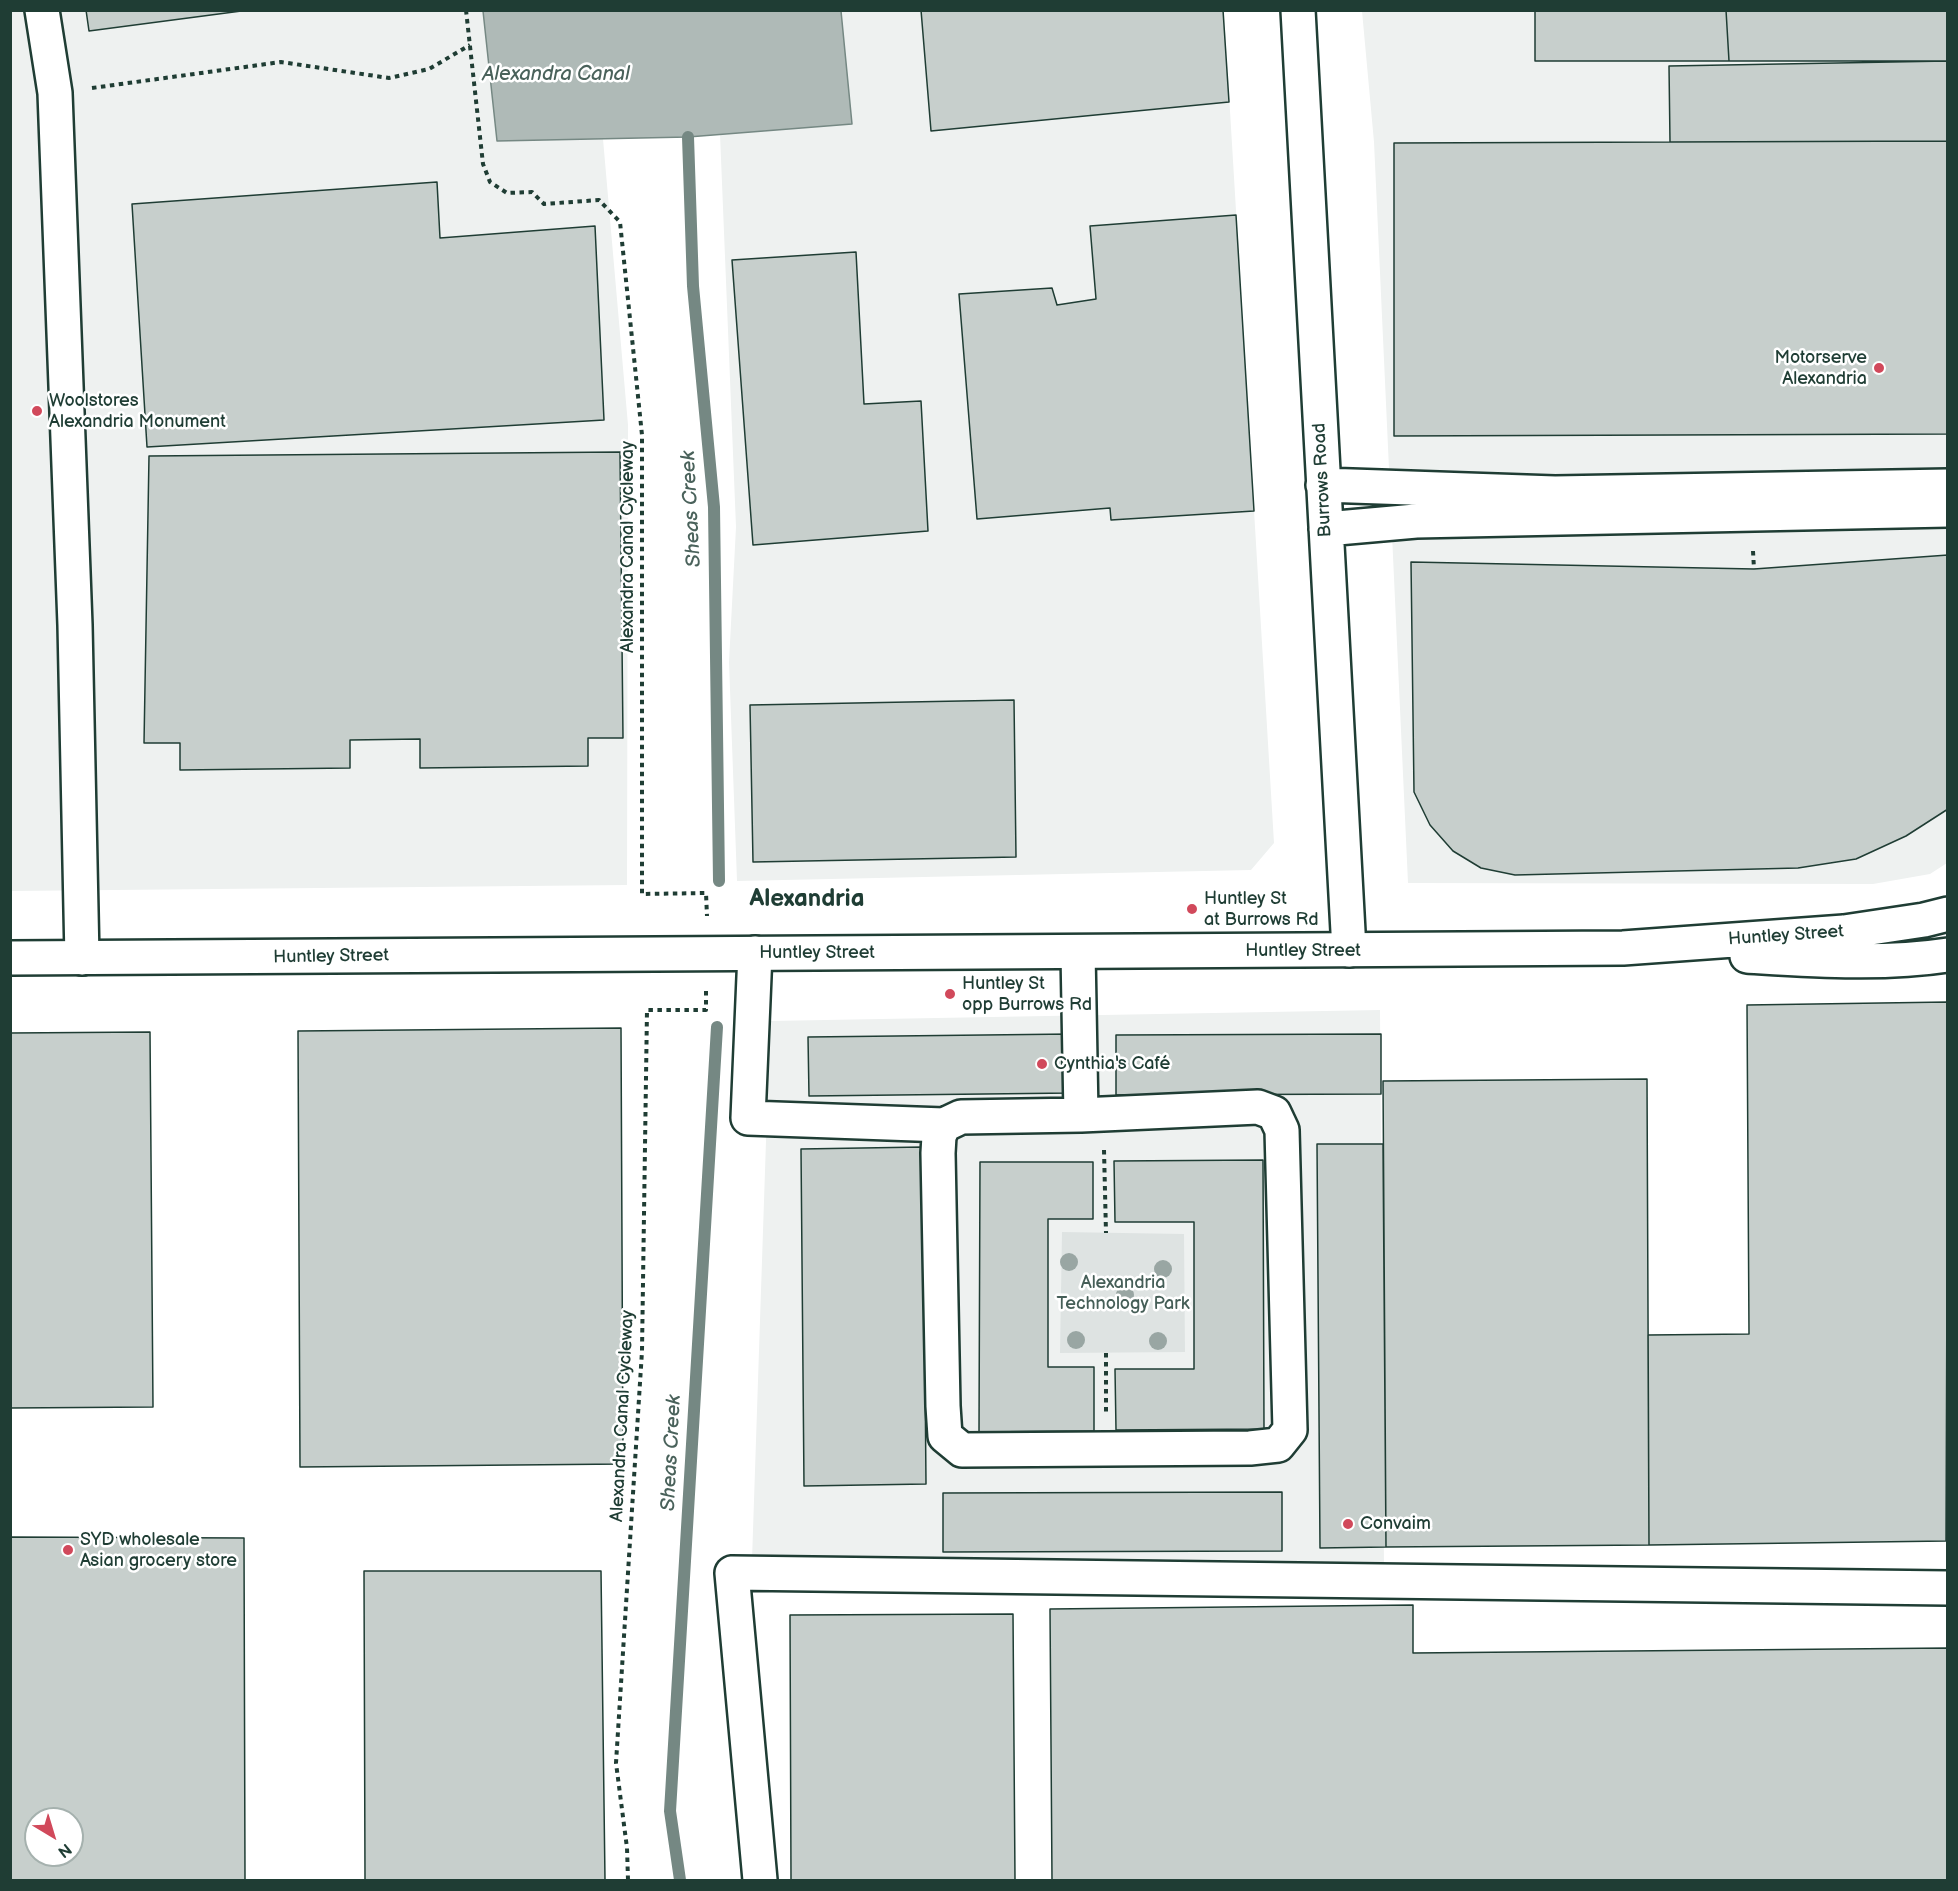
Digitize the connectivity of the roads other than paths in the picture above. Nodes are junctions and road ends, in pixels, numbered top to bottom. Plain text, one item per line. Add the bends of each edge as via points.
1 (42, 10) edge
2 (1298, 10) edge
3 (1323, 485) junction
4 (1947, 486) edge
5 (1947, 510) edge
6 (1326, 529) junction
7 (1947, 914) edge
8 (1623, 948) junction
9 (1349, 950) junction
10 (1078, 952) junction
11 (755, 953) junction
12 (1947, 955) edge
13 (10, 958) edge
14 (82, 958) junction
15 (1094, 1114) junction
16 (944, 1125) junction
17 (1947, 1588) edge
18 (760, 1881) edge

1 - 14 main road via 56,93 75,625
2 - 3 main road, Burrows Road
3 - 4 main road via 1556,493
3 - 6 main road, Burrows Road
5 - 6 main road via 1416,521
6 - 9 main road, Burrows Road
7 - 8 main road, Huntley Street via 1844,932
8 - 9 main road, Huntley Street
8 - 12 main road, Huntley Street via 1803,960 1911,960
9 - 10 main road, Huntley Street
10 - 11 main road, Huntley Street
10 - 15 main road
11 - 14 main road, Huntley Street
11 - 16 main road via 748,1118
13 - 14 main road, Huntley Street
15 - 16 main road via 961,1117
15 - 16 main road via 1258,1107 1274,1113 1282,1130 1290,1430 1278,1445 962,1450 945,1436 938,1153
17 - 18 main road via 732,1573

